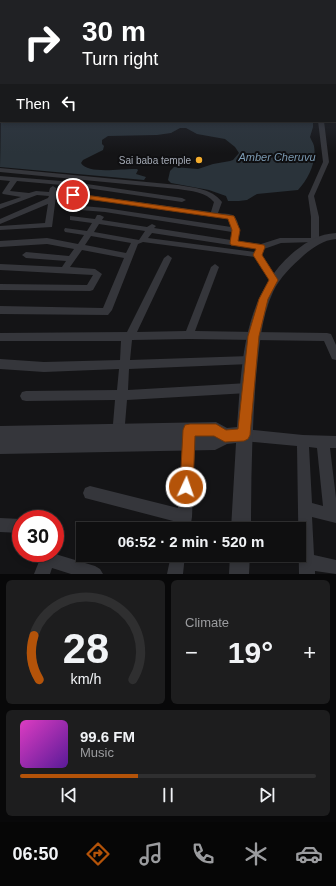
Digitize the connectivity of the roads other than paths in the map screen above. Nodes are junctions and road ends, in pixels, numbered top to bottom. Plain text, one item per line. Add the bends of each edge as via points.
1 (321, 122) edge
2 (0, 170) edge
3 (0, 178) edge
4 (15, 179) junction
5 (53, 182) junction
6 (156, 184) junction
7 (119, 190) junction
8 (2, 194) edge
9 (73, 195) junction
10 (148, 195) junction
11 (28, 196) junction
12 (51, 197) junction
13 (182, 200) dead end
14 (112, 201) junction
15 (0, 207) edge
16 (105, 210) junction
17 (214, 215) junction
18 (73, 218) dead end
19 (156, 219) junction
20 (97, 222) junction
21 (1, 224) edge
22 (68, 230) dead end
23 (149, 230) junction
24 (236, 230) junction
25 (88, 233) junction
26 (336, 236) edge
27 (315, 240) junction
28 (139, 241) junction
29 (234, 243) junction
30 (0, 244) edge
31 (79, 246) junction
32 (259, 251) junction
33 (26, 255) dead end
34 (129, 256) junction
35 (168, 258) dead end
36 (70, 259) junction
37 (0, 267) edge
38 (215, 267) dead end
39 (64, 270) junction
40 (279, 274) junction
41 (0, 287) edge
42 (0, 310) edge
43 (189, 334) junction
44 (129, 335) junction
45 (254, 336) junction
46 (0, 337) edge
47 (336, 356) edge
48 (250, 360) junction
49 (0, 364) edge
50 (124, 364) junction
51 (248, 388) junction
52 (123, 395) junction
53 (26, 396) dead end
54 (244, 435) junction
55 (189, 436) junction
56 (118, 437) junction
57 (303, 441) junction
58 (1, 442) edge
59 (330, 442) edge
60 (90, 493) dead end
61 (305, 508) junction
62 (334, 515) edge
63 (181, 522) edge
64 (184, 522) edge
65 (241, 522) edge
66 (0, 525) edge
67 (12, 526) edge
68 (46, 562) edge
69 (64, 562) edge
70 (177, 562) edge
71 (240, 562) edge
72 (306, 567) edge
73 (336, 568) edge
74 (42, 574) edge
75 (95, 574) edge
76 (175, 574) edge
77 (239, 574) edge

1 - 27 street via 326,162 311,196 315,217
2 - 6 street
3 - 4 street
4 - 5 street
4 - 8 street
5 - 7 street
5 - 12 street
6 - 10 street
6 - 17 street via 205,192 213,196 218,202
7 - 10 street
7 - 14 street
8 - 11 street
9 - 12 street
9 - 14 street
9 - 16 street via 68,207
10 - 13 street
11 - 12 street via 36,193
11 - 15 street
12 - 21 street
12 - 21 street via 49,225
14 - 16 street
14 - 17 street
16 - 19 street
16 - 20 street
17 - 24 street via 231,217
18 - 20 street
19 - 23 street
19 - 24 street
20 - 23 street
20 - 25 street
22 - 25 street
23 - 28 street
23 - 29 street
24 - 29 street
25 - 28 street
25 - 31 street
26 - 27 street
27 - 32 street via 280,241
27 - 40 street
28 - 32 street
28 - 34 street
29 - 32 street
30 - 31 street via 47,241
31 - 34 street
31 - 36 street
32 - 40 street
33 - 36 street
34 - 42 street via 105,312
35 - 44 street
36 - 39 street
37 - 39 street
38 - 43 street
39 - 41 street via 98,274 90,288
40 - 45 street via 264,299
43 - 44 street
43 - 45 street
44 - 46 street
44 - 50 street
45 - 47 street via 328,337
45 - 48 street
48 - 50 street
48 - 51 street
49 - 50 street via 44,367
50 - 52 street
51 - 52 street
51 - 54 street
52 - 53 street
52 - 56 street
54 - 55 street via 225,436 215,442
54 - 57 street
54 - 65 street
55 - 56 street
55 - 64 street
56 - 58 street
57 - 59 street
57 - 61 street
59 - 62 street
60 - 63 street
61 - 62 street
61 - 72 street
66 - 67 street
68 - 74 street
69 - 75 street
70 - 76 street
71 - 77 street
72 - 73 street

